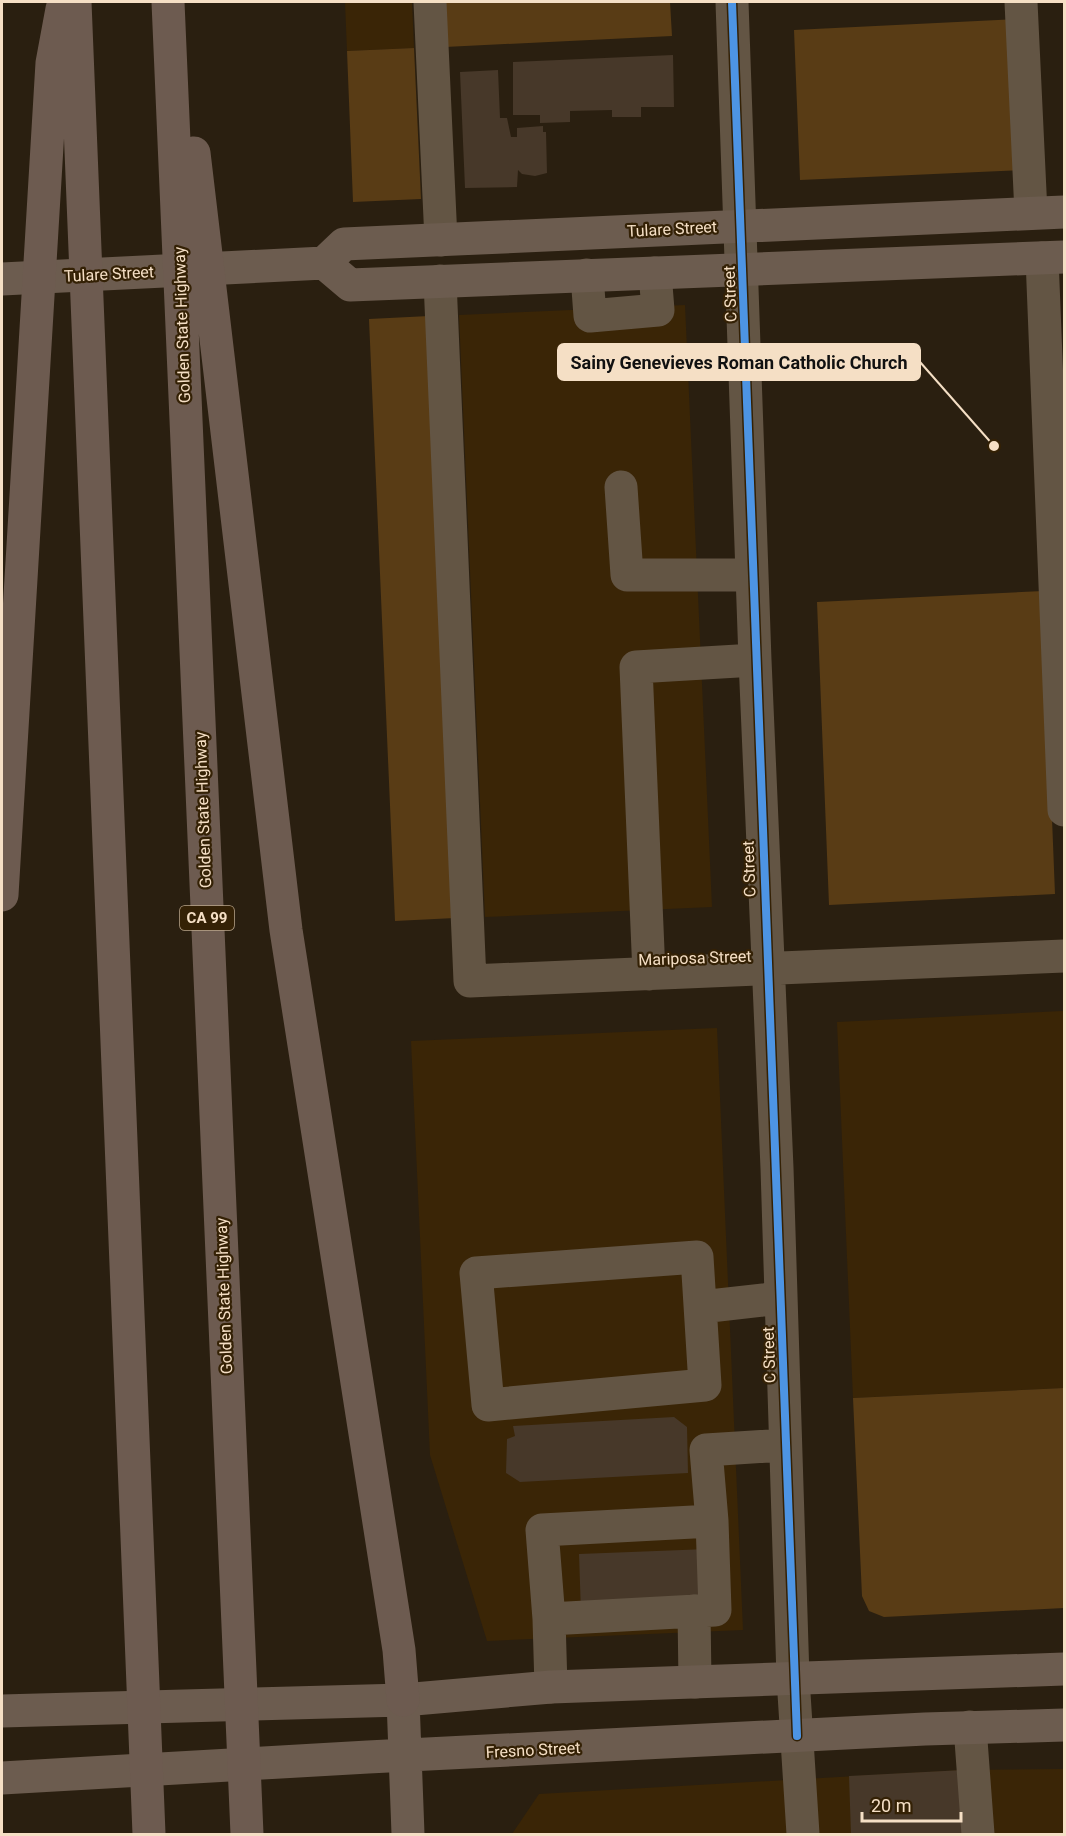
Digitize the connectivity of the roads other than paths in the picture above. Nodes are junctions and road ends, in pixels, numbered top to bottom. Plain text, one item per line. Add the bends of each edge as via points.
1 (64, 2) edge
2 (75, 2) edge
3 (168, 2) edge
4 (176, 2) edge
5 (430, 2) edge
6 (732, 2) edge
7 (1021, 2) edge
8 (1065, 212) edge
9 (1031, 213) junction
10 (741, 226) junction
11 (441, 240) junction
12 (1053, 257) edge
13 (324, 263) junction
14 (742, 270) junction
15 (2, 279) edge
16 (440, 281) junction
17 (621, 487) dead end
18 (752, 575) junction
19 (755, 660) junction
20 (1065, 810) edge
21 (2, 895) edge
22 (1065, 956) edge
23 (767, 969) junction
24 (649, 974) junction
25 (780, 1298) junction
26 (701, 1307) junction
27 (785, 1445) junction
28 (712, 1521) junction
29 (694, 1611) junction
30 (549, 1619) junction
31 (1065, 1669) edge
32 (793, 1678) junction
33 (695, 1682) junction
34 (550, 1687) junction
35 (403, 1700) junction
36 (13, 1711) edge
37 (1065, 1725) edge
38 (970, 1727) junction
39 (796, 1736) junction
40 (406, 1756) junction
41 (16, 1778) edge
42 (149, 1834) edge
43 (247, 1834) edge
44 (408, 1834) edge
45 (803, 1834) edge
46 (978, 1834) edge

1 - 21 highway via 52,63
2 - 42 highway
3 - 43 highway, Golden State Highway / CA 99
4 - 35 highway via 286,930 399,1650
5 - 11 street
6 - 10 street, C Street
7 - 9 street
8 - 9 main road, Tulare Street
9 - 10 main road, Tulare Street
10 - 11 main road, Tulare Street
10 - 14 street, C Street
11 - 13 main road, Tulare Street via 344,244
12 - 14 main road
12 - 20 street
13 - 15 main road, Tulare Street
13 - 16 main road via 350,285
14 - 16 main road
14 - 18 street, C Street
16 - 24 street, Mariposa Street via 471,981
17 - 18 street via 627,575
18 - 19 street, C Street
19 - 23 street, C Street
19 - 24 street via 636,667
22 - 23 street, Mariposa Street
23 - 24 street, Mariposa Street
23 - 25 street, C Street
25 - 26 street
25 - 27 street, C Street
26 - 26 street via 697,1257 477,1273 488,1405 705,1385
27 - 28 street via 706,1450
27 - 32 street, C Street
28 - 29 street via 715,1610
28 - 30 street via 542,1530
29 - 30 street
29 - 33 street
30 - 34 street
31 - 32 main road
32 - 33 main road
32 - 39 street, C Street
33 - 34 main road
34 - 35 main road
35 - 36 main road
35 - 40 main road
37 - 38 main road, Fresno Street
38 - 39 main road, Fresno Street
38 - 46 street
39 - 40 main road, Fresno Street
39 - 45 street, C Street
40 - 41 main road, Fresno Street
40 - 44 main road

